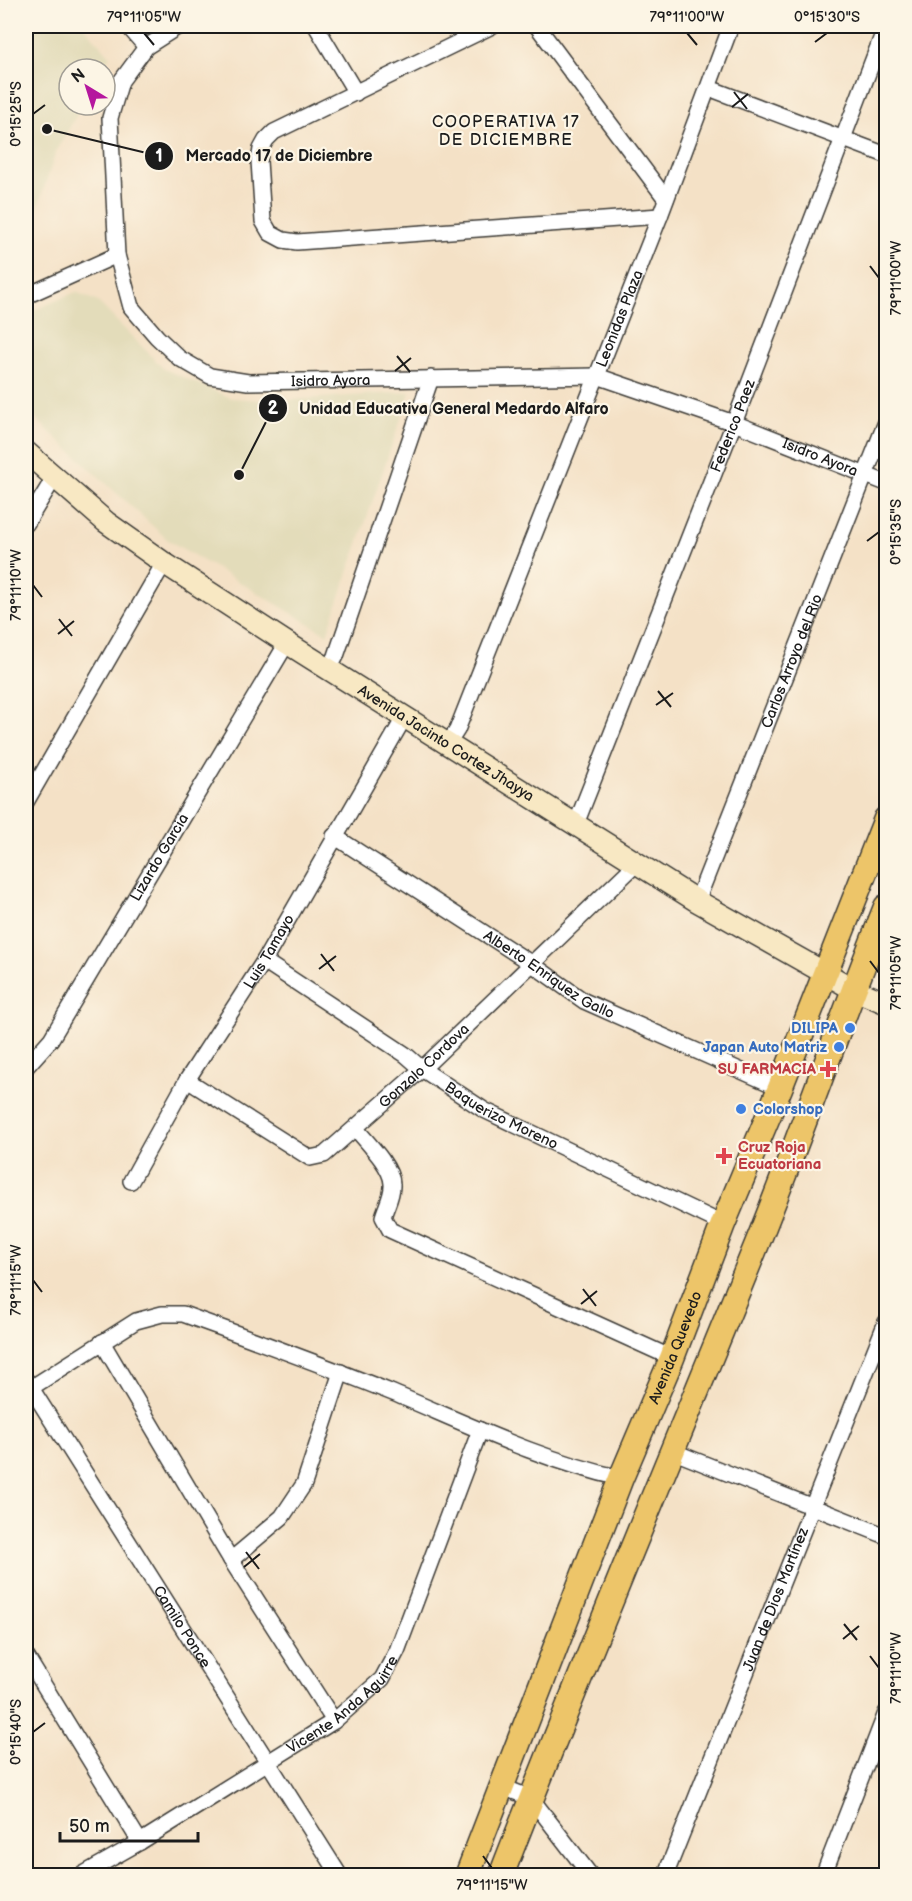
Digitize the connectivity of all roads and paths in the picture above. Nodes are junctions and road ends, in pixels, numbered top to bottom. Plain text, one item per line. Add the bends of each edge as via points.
1 (128, 26) edge
2 (179, 26) edge
3 (316, 26) edge
4 (492, 26) edge
5 (537, 26) edge
6 (731, 26) edge
7 (886, 26) edge
8 (146, 47) junction
9 (709, 88) junction
10 (356, 93) junction
11 (842, 139) junction
12 (886, 155) edge
13 (666, 199) junction
14 (660, 216) junction
15 (117, 255) junction
16 (26, 296) edge
17 (597, 376) junction
18 (431, 378) junction
19 (734, 423) junction
20 (886, 423) edge
21 (26, 452) edge
22 (867, 475) junction
23 (54, 478) junction
24 (886, 483) edge
25 (26, 524) edge
26 (164, 563) junction
27 (287, 643) junction
28 (329, 670) junction
29 (404, 718) junction
30 (448, 744) junction
31 (26, 802) edge
32 (886, 819) edge
33 (576, 824) junction
34 (334, 837) junction
35 (637, 863) junction
36 (697, 901) junction
37 (886, 907) edge
38 (264, 961) junction
39 (532, 964) junction
40 (824, 973) junction
41 (853, 989) junction
42 (886, 1003) edge
43 (26, 1067) edge
44 (422, 1069) junction
45 (187, 1080) junction
46 (780, 1088) junction
47 (356, 1129) junction
48 (131, 1181) dead end
49 (723, 1224) junction
50 (886, 1323) edge
51 (102, 1342) junction
52 (672, 1358) junction
53 (342, 1372) junction
54 (27, 1386) edge
55 (480, 1430) junction
56 (672, 1451) junction
57 (621, 1478) junction
58 (812, 1508) junction
59 (886, 1536) edge
60 (231, 1560) junction
61 (26, 1656) edge
62 (886, 1713) edge
63 (334, 1721) junction
64 (267, 1762) junction
65 (500, 1786) junction
66 (531, 1798) junction
67 (140, 1842) junction
68 (80, 1875) edge
69 (340, 1875) edge
70 (466, 1875) edge
71 (501, 1875) edge
72 (591, 1875) edge
73 (665, 1875) edge
74 (823, 1875) edge

1 - 8 street
2 - 8 street, Isidro Ayora
3 - 10 street
4 - 10 street
5 - 13 street
6 - 9 street, Leonidas Plaza
7 - 11 street, Federico Paez
8 - 15 street, Isidro Ayora via 121,81 110,118
9 - 11 street
9 - 13 street, Leonidas Plaza
10 - 14 street via 274,132 266,140 259,161 263,221 270,233 297,242
11 - 12 street
11 - 19 street, Federico Paez
13 - 14 street, Leonidas Plaza
14 - 17 street, Leonidas Plaza
15 - 16 street
15 - 18 street, Isidro Ayora via 131,307 179,358 210,376 248,382
17 - 18 street, Isidro Ayora
17 - 19 street, Isidro Ayora
17 - 30 street, Leonidas Plaza via 457,730
18 - 28 street
19 - 22 street, Isidro Ayora
19 - 33 street, Federico Paez
20 - 22 street, Carlos Arroyo del Rio
21 - 23 main road, Avenida Jacinto Cortez Jhayya
22 - 24 street, Isidro Ayora
22 - 36 street, Carlos Arroyo del Rio
23 - 25 street
23 - 26 main road, Avenida Jacinto Cortez Jhayya via 106,522
26 - 27 main road, Avenida Jacinto Cortez Jhayya
26 - 31 street
27 - 28 main road, Avenida Jacinto Cortez Jhayya
27 - 43 street, Lizardo Garcia via 51,1039
28 - 29 main road, Avenida Jacinto Cortez Jhayya
29 - 30 main road, Avenida Jacinto Cortez Jhayya
29 - 34 street, Luis Tamayo
30 - 33 main road, Avenida Jacinto Cortez Jhayya
32 - 40 main road, Avenida Quevedo
33 - 35 main road, Avenida Jacinto Cortez Jhayya
34 - 38 street, Luis Tamayo
34 - 39 street, Alberto Enríquez Gallo
35 - 36 main road, Avenida Jacinto Cortez Jhayya
35 - 39 street, Gonzalo Cordova
36 - 40 main road, Avenida Jacinto Cortez Jhayya
37 - 41 main road
38 - 44 street, Baquerizo Moreno
38 - 45 street, Luis Tamayo
39 - 44 street, Gonzalo Cordova
39 - 46 street, Alberto Enríquez Gallo via 584,1000
40 - 41 main road, Avenida Jacinto Cortez Jhayya
40 - 46 main road, Avenida Quevedo
41 - 42 main road, Avenida Jacinto Cortez Jhayya
41 - 56 main road via 802,1128
44 - 47 street, Gonzalo Cordova
44 - 49 street, Baquerizo Moreno via 484,1110
45 - 47 street, Gonzalo Cordova via 310,1158 324,1155
45 - 48 street, Luis Tamayo
46 - 49 main road, Avenida Quevedo
47 - 52 street via 385,1165 393,1182 383,1217 390,1230
49 - 52 main road, Avenida Quevedo
50 - 58 street, Juan de Dios Martínez
51 - 53 street via 136,1321 162,1314 183,1314
51 - 54 street
51 - 60 street
52 - 57 main road, Avenida Quevedo
53 - 55 street
53 - 60 street via 304,1484 282,1517
54 - 64 street, Camilo Ponce
55 - 57 street via 586,1470
55 - 63 street, Vicente Anda Aguirre via 397,1652 382,1679
56 - 58 street
56 - 66 main road
57 - 65 main road, Avenida Quevedo
58 - 59 street
58 - 73 street, Juan de Dios Martínez
60 - 63 street
61 - 67 street
62 - 74 street
63 - 64 street, Vicente Anda Aguirre
64 - 67 street, Vicente Anda Aguirre
64 - 69 street, Camilo Ponce
65 - 66 street
65 - 70 main road, Avenida Quevedo
66 - 71 main road
66 - 72 street
67 - 68 street, Vicente Anda Aguirre

